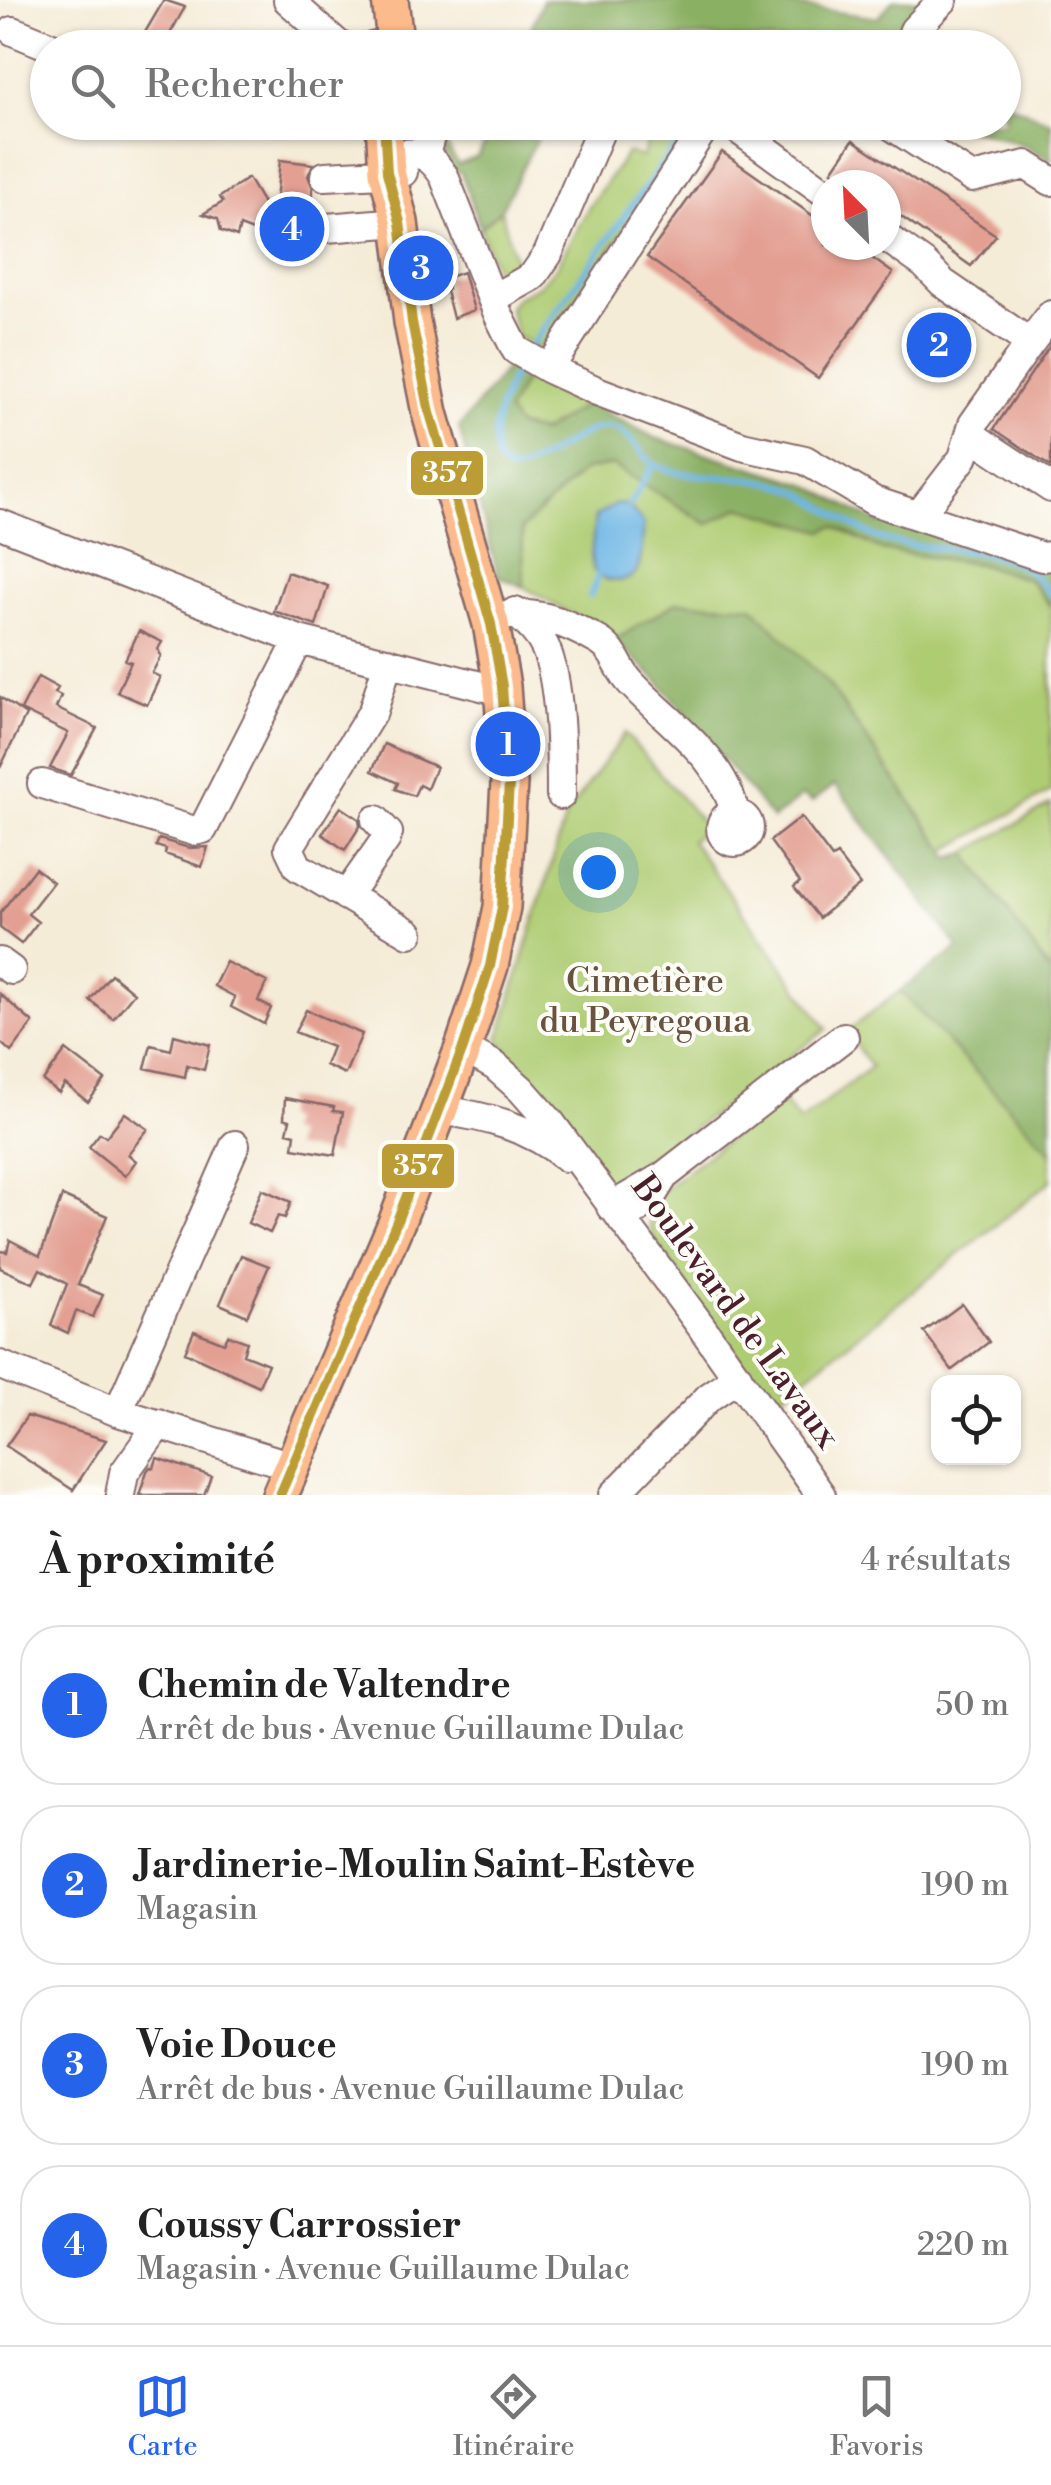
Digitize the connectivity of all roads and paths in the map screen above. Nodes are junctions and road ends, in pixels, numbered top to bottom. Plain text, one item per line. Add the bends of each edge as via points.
1 (288, 0) edge
2 (387, 0) edge
3 (943, 0) edge
4 (322, 30) edge
5 (385, 30) edge
6 (914, 30) edge
7 (13, 32) dead end
8 (30, 39) edge
9 (596, 140) edge
10 (695, 140) edge
11 (752, 140) edge
12 (914, 140) edge
13 (400, 150) edge
14 (325, 176) dead end
15 (1051, 180) edge
16 (811, 183) edge
17 (400, 222) junction
18 (314, 229) dead end
19 (901, 248) edge
20 (492, 299) junction
21 (1051, 315) edge
22 (1030, 343) junction
23 (533, 360) junction
24 (971, 435) junction
25 (1051, 488) edge
26 (919, 514) junction
27 (0, 524) edge
28 (1051, 556) edge
29 (502, 615) junction
30 (298, 640) junction
31 (388, 662) junction
32 (502, 686) junction
33 (42, 784) dead end
34 (561, 795) dead end
35 (735, 814) dead end
36 (376, 820) dead end
37 (346, 896) junction
38 (409, 933) dead end
39 (844, 1037) dead end
40 (462, 1048) junction
41 (536, 1106) junction
42 (439, 1110) junction
43 (515, 1127) junction
44 (234, 1145) dead end
45 (587, 1174) junction
46 (617, 1214) junction
47 (2, 1370) edge
48 (738, 1376) junction
49 (118, 1412) junction
50 (159, 1424) junction
51 (286, 1481) edge
52 (120, 1495) edge
53 (614, 1495) edge
54 (821, 1495) edge

1 - 4 street
2 - 5 main road
3 - 6 street
7 - 8 street
9 - 20 street via 548,254 533,276
10 - 23 street
11 - 16 street
12 - 15 street via 972,178 1026,165
13 - 14 street
13 - 17 main road
13 - 20 street via 444,176
17 - 18 street
17 - 29 main road via 430,414
19 - 22 street
20 - 23 street
21 - 22 street
22 - 24 street
23 - 26 street via 742,446 804,460 874,501
24 - 25 street
24 - 26 street via 963,458
26 - 28 street
27 - 30 street
29 - 32 main road
29 - 34 street via 534,628 550,664
29 - 35 street via 542,615 604,644 629,682 703,754 728,790
30 - 31 street
30 - 33 street via 203,829
31 - 32 street
31 - 37 street via 373,712 289,848 298,867
32 - 40 main road via 510,783 502,907
36 - 37 street via 386,840
37 - 38 street
39 - 46 street
40 - 41 street, Boulevard de Lavaux via 495,1066
40 - 42 main road
41 - 43 street
41 - 45 street, Boulevard de Lavaux
42 - 43 street, Boulevard de Lavaux
42 - 51 main road
43 - 45 street, Boulevard de Lavaux
44 - 49 street
45 - 46 street, Boulevard de Lavaux
46 - 48 street, Boulevard de Lavaux
47 - 49 street
48 - 53 street
48 - 54 street, Boulevard de Lavaux
49 - 50 street
50 - 51 street
50 - 52 street via 124,1473

